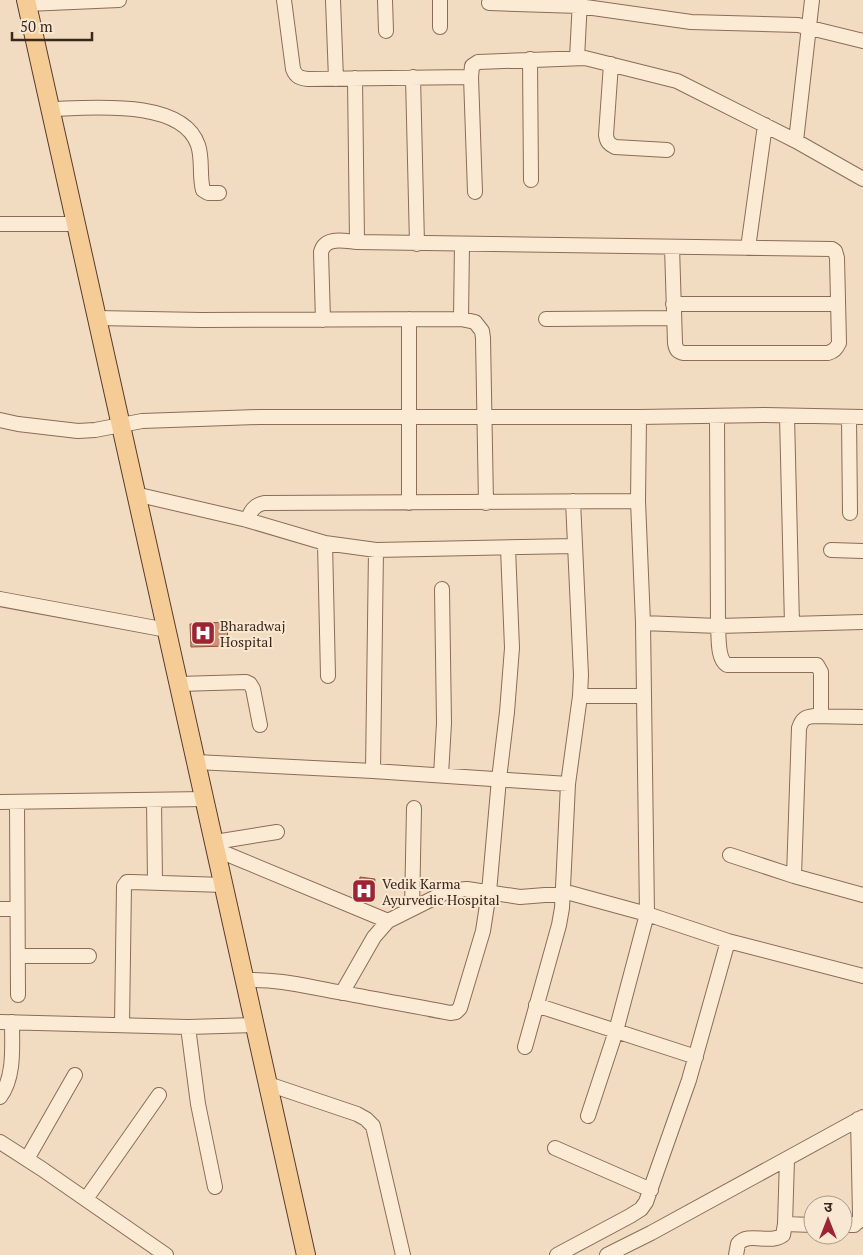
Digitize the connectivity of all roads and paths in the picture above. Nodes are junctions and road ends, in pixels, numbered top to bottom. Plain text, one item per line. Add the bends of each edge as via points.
1 (119, 0) edge
2 (284, 0) edge
3 (333, 0) edge
4 (385, 0) edge
5 (440, 0) edge
6 (812, 0) edge
7 (27, 2) edge
8 (489, 3) dead end
9 (580, 3) edge
10 (809, 26) junction
11 (440, 27) dead end
12 (386, 31) dead end
13 (863, 40) edge
14 (577, 58) junction
15 (530, 60) junction
16 (611, 64) junction
17 (413, 77) junction
18 (471, 77) junction
19 (355, 78) junction
20 (336, 79) junction
21 (50, 109) junction
22 (765, 125) junction
23 (796, 141) junction
24 (667, 150) dead end
25 (863, 179) edge
26 (531, 180) dead end
27 (475, 192) dead end
28 (219, 193) dead end
29 (0, 224) edge
30 (76, 224) junction
31 (357, 242) junction
32 (417, 244) junction
33 (462, 244) junction
34 (672, 247) junction
35 (748, 248) junction
36 (838, 304) junction
37 (674, 311) junction
38 (97, 318) junction
39 (409, 319) junction
40 (323, 320) junction
41 (461, 320) junction
42 (546, 320) dead end
43 (717, 416) junction
44 (787, 416) junction
45 (409, 417) junction
46 (639, 417) junction
47 (863, 417) edge
48 (485, 418) junction
49 (849, 418) junction
50 (0, 420) edge
51 (120, 425) junction
52 (135, 494) junction
53 (573, 501) junction
54 (638, 501) junction
55 (410, 503) junction
56 (486, 503) junction
57 (850, 513) dead end
58 (247, 520) junction
59 (324, 543) junction
60 (574, 546) junction
61 (508, 548) junction
62 (376, 550) junction
63 (832, 550) dead end
64 (863, 551) edge
65 (442, 589) dead end
66 (0, 599) edge
67 (863, 622) edge
68 (643, 623) junction
69 (792, 624) junction
70 (718, 626) junction
71 (166, 630) junction
72 (328, 676) dead end
73 (179, 684) junction
74 (580, 696) junction
75 (643, 696) junction
76 (821, 716) junction
77 (863, 717) edge
78 (260, 725) dead end
79 (196, 762) junction
80 (373, 771) junction
81 (441, 775) junction
82 (499, 779) junction
83 (568, 784) junction
84 (204, 799) junction
85 (154, 800) junction
86 (0, 802) edge
87 (16, 802) junction
88 (414, 808) dead end
89 (277, 832) dead end
90 (216, 846) junction
91 (730, 855) dead end
92 (794, 876) junction
93 (155, 882) junction
94 (224, 884) junction
95 (489, 892) junction
96 (563, 892) junction
97 (863, 895) edge
98 (0, 909) edge
99 (17, 909) junction
100 (412, 909) junction
101 (647, 914) junction
102 (388, 921) junction
103 (728, 941) junction
104 (18, 956) junction
105 (90, 956) dead end
106 (863, 976) edge
107 (245, 980) junction
108 (342, 993) junction
109 (18, 995) dead end
110 (536, 1005) junction
111 (6, 1022) edge
112 (122, 1025) junction
113 (255, 1025) junction
114 (188, 1027) junction
115 (616, 1031) junction
116 (525, 1047) dead end
117 (696, 1057) junction
118 (75, 1074) dead end
119 (268, 1084) junction
120 (159, 1095) dead end
121 (0, 1097) edge
122 (588, 1116) dead end
123 (861, 1118) edge
124 (0, 1143) edge
125 (555, 1148) dead end
126 (786, 1158) junction
127 (27, 1160) junction
128 (215, 1187) dead end
129 (651, 1190) junction
130 (86, 1200) junction
131 (784, 1224) junction
132 (803, 1225) edge
133 (853, 1225) edge
134 (166, 1255) edge
135 (306, 1255) edge
136 (403, 1255) edge
137 (557, 1255) edge
138 (607, 1255) edge
139 (736, 1255) edge

1 - 7 street
2 - 20 street via 295,74 308,79
3 - 20 street
4 - 12 street
5 - 11 street
6 - 10 street
7 - 21 main road
8 - 9 street
9 - 10 street via 690,22
9 - 14 street
10 - 13 street
10 - 23 street
14 - 15 street
14 - 16 street
15 - 18 street via 475,63
15 - 26 street
16 - 22 street via 677,80
16 - 24 street via 607,141 615,147
17 - 18 street
17 - 19 street
17 - 32 street
18 - 27 street
19 - 20 street
19 - 31 street
21 - 28 street via 125,108 172,118 193,134 198,145 203,190
21 - 30 main road
22 - 23 street
22 - 35 street
23 - 25 street
29 - 30 street
30 - 38 main road
31 - 32 street
31 - 40 street via 330,241 322,247
32 - 33 street
33 - 34 street
33 - 41 street
34 - 35 street
34 - 37 street
35 - 36 street via 832,249 837,258
36 - 37 street
36 - 37 street via 839,343 834,351 828,353 679,352
37 - 42 street
38 - 40 street
38 - 51 main road
39 - 40 street
39 - 41 street
39 - 45 street
41 - 48 street via 474,322 482,331
43 - 44 street
43 - 46 street
43 - 70 street
44 - 49 street
44 - 69 street
45 - 48 street
45 - 51 street via 249,417 142,421
45 - 55 street
46 - 48 street
46 - 54 street
47 - 49 street
48 - 56 street
49 - 57 street
50 - 51 street via 78,431
51 - 52 main road
52 - 58 street
52 - 71 main road
53 - 54 street
53 - 56 street
53 - 60 street
54 - 68 street
55 - 56 street
55 - 58 street via 264,503 254,507
58 - 59 street
59 - 62 street
59 - 72 street
60 - 61 street
60 - 74 street
61 - 62 street
61 - 82 street via 512,648
62 - 80 street
63 - 64 street
65 - 81 street via 444,713
66 - 71 street
67 - 69 street
68 - 70 street
68 - 75 street
69 - 70 street
70 - 76 street via 721,658 727,665 813,664 820,668
71 - 73 main road
73 - 78 street via 250,684
73 - 79 main road
74 - 75 street
74 - 83 street
75 - 101 street
76 - 77 street
76 - 92 street via 806,717 801,720 799,728
79 - 80 street
79 - 84 main road
80 - 81 street
81 - 82 street
82 - 83 street
82 - 95 street
83 - 96 street
84 - 85 street
84 - 90 main road
85 - 87 street
85 - 93 street
86 - 87 street
87 - 99 street
88 - 100 street
89 - 90 street
90 - 94 main road
90 - 102 street
91 - 92 street
92 - 97 street
93 - 94 street
93 - 112 street via 127,882 123,890
94 - 107 main road
95 - 96 street via 520,897
95 - 100 street via 444,892
95 - 108 street via 483,931 463,1002 456,1012
96 - 101 street
96 - 110 street via 559,925
98 - 99 street
99 - 104 street
100 - 102 street
101 - 103 street
101 - 115 street
102 - 108 street via 374,937
103 - 106 street
103 - 117 street
104 - 105 street
104 - 109 street
107 - 108 street via 286,981
107 - 113 main road
110 - 115 street
110 - 116 street
111 - 112 street
111 - 121 street via 10,1071
112 - 114 street
113 - 114 street
113 - 119 main road
114 - 128 street via 198,1104
115 - 117 street
115 - 122 street
117 - 129 street
118 - 127 street
119 - 135 main road
119 - 136 street via 357,1114 372,1126
120 - 130 street
123 - 126 street
123 - 133 street via 860,1215
124 - 127 street
125 - 129 street
126 - 131 street
126 - 138 street
127 - 130 street
129 - 137 street via 641,1209
130 - 134 street
131 - 132 street
131 - 139 street via 780,1237 744,1238 736,1249

